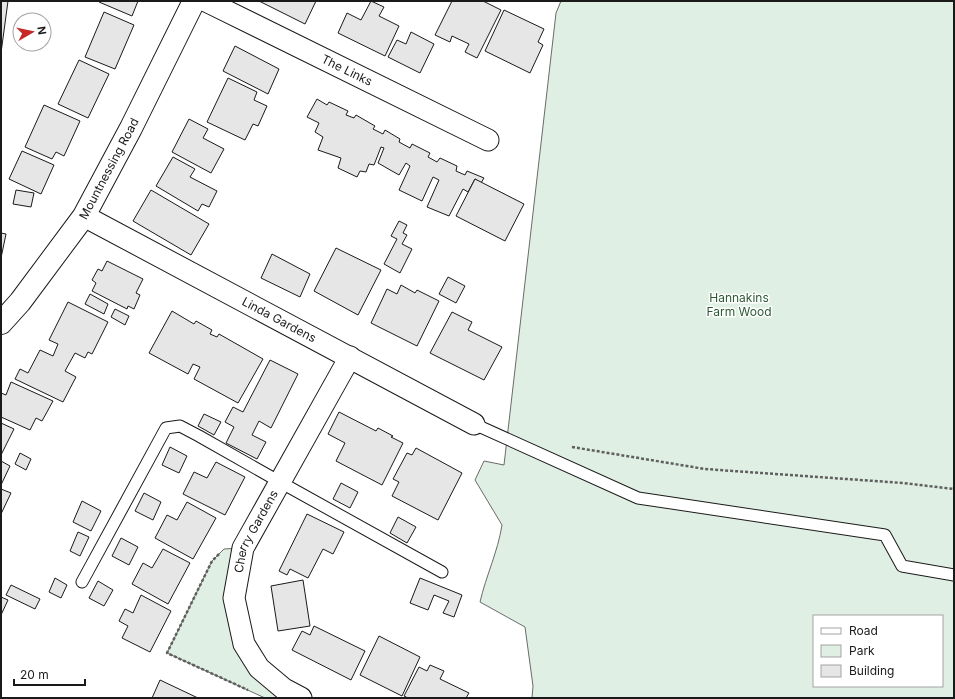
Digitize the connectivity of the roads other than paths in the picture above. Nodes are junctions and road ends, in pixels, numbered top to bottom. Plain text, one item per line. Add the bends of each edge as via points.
1 (194, 1) edge
2 (206, 1) edge
3 (488, 140) dead end
4 (84, 216) junction
5 (1, 323) edge
6 (350, 357) junction
7 (474, 424) joint
8 (280, 482) junction
9 (442, 572) dead end
10 (954, 575) edge
11 (82, 582) dead end
12 (301, 698) edge

1 - 4 street, Mountnessing Road
2 - 3 street, The Links
4 - 5 street, Mountnessing Road via 20,302
4 - 6 street, Linda Gardens
6 - 7 street, Linda Gardens
6 - 8 street, Cherry Gardens
7 - 10 lane via 638,498 885,535 902,566
8 - 9 lane
8 - 11 lane via 180,426 166,428
8 - 12 street, Cherry Gardens via 243,548 234,598 244,644 259,668 284,689

